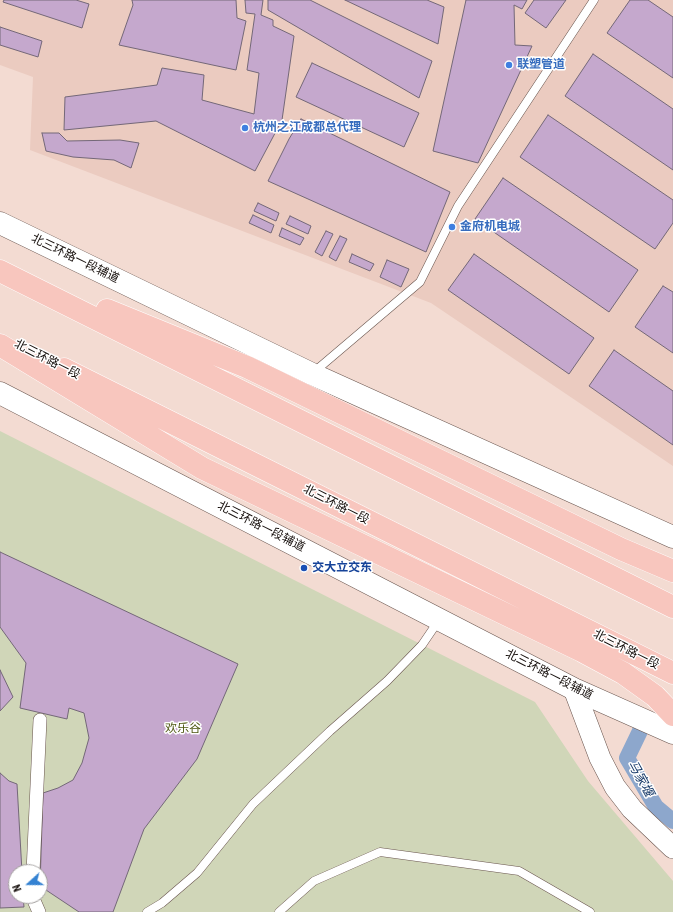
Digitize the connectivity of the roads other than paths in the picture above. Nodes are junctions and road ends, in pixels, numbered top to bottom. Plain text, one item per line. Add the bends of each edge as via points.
1 (594, 0) edge
2 (0, 223) edge
3 (0, 266) edge
4 (0, 271) edge
5 (0, 337) edge
6 (0, 346) edge
7 (312, 374) junction
8 (0, 392) edge
9 (673, 537) edge
10 (621, 549) junction
11 (673, 564) edge
12 (673, 571) edge
13 (673, 607) edge
14 (439, 619) junction
15 (673, 673) edge
16 (574, 689) junction
17 (673, 715) edge
18 (40, 720) dead end
19 (673, 733) edge
20 (673, 848) edge
21 (33, 864) edge
22 (147, 912) edge
23 (279, 912) edge
24 (590, 912) edge

1 - 7 lane via 458,206 420,282
2 - 7 main road, 北三环路一段辅道
3 - 10 highway via 247,367
4 - 13 highway
5 - 15 highway, 北三环路一段
6 - 17 highway via 202,468 623,672 655,696
7 - 9 main road, 北三环路一段辅道
8 - 14 main road, 北三环路一段辅道
10 - 11 highway
10 - 12 highway
14 - 16 main road, 北三环路一段辅道
14 - 22 lane via 422,645 387,681 253,804 197,873 162,903
16 - 19 main road, 北三环路一段辅道
16 - 20 street via 600,758 615,787 632,809
18 - 21 street
23 - 24 lane via 314,881 380,852 518,871

